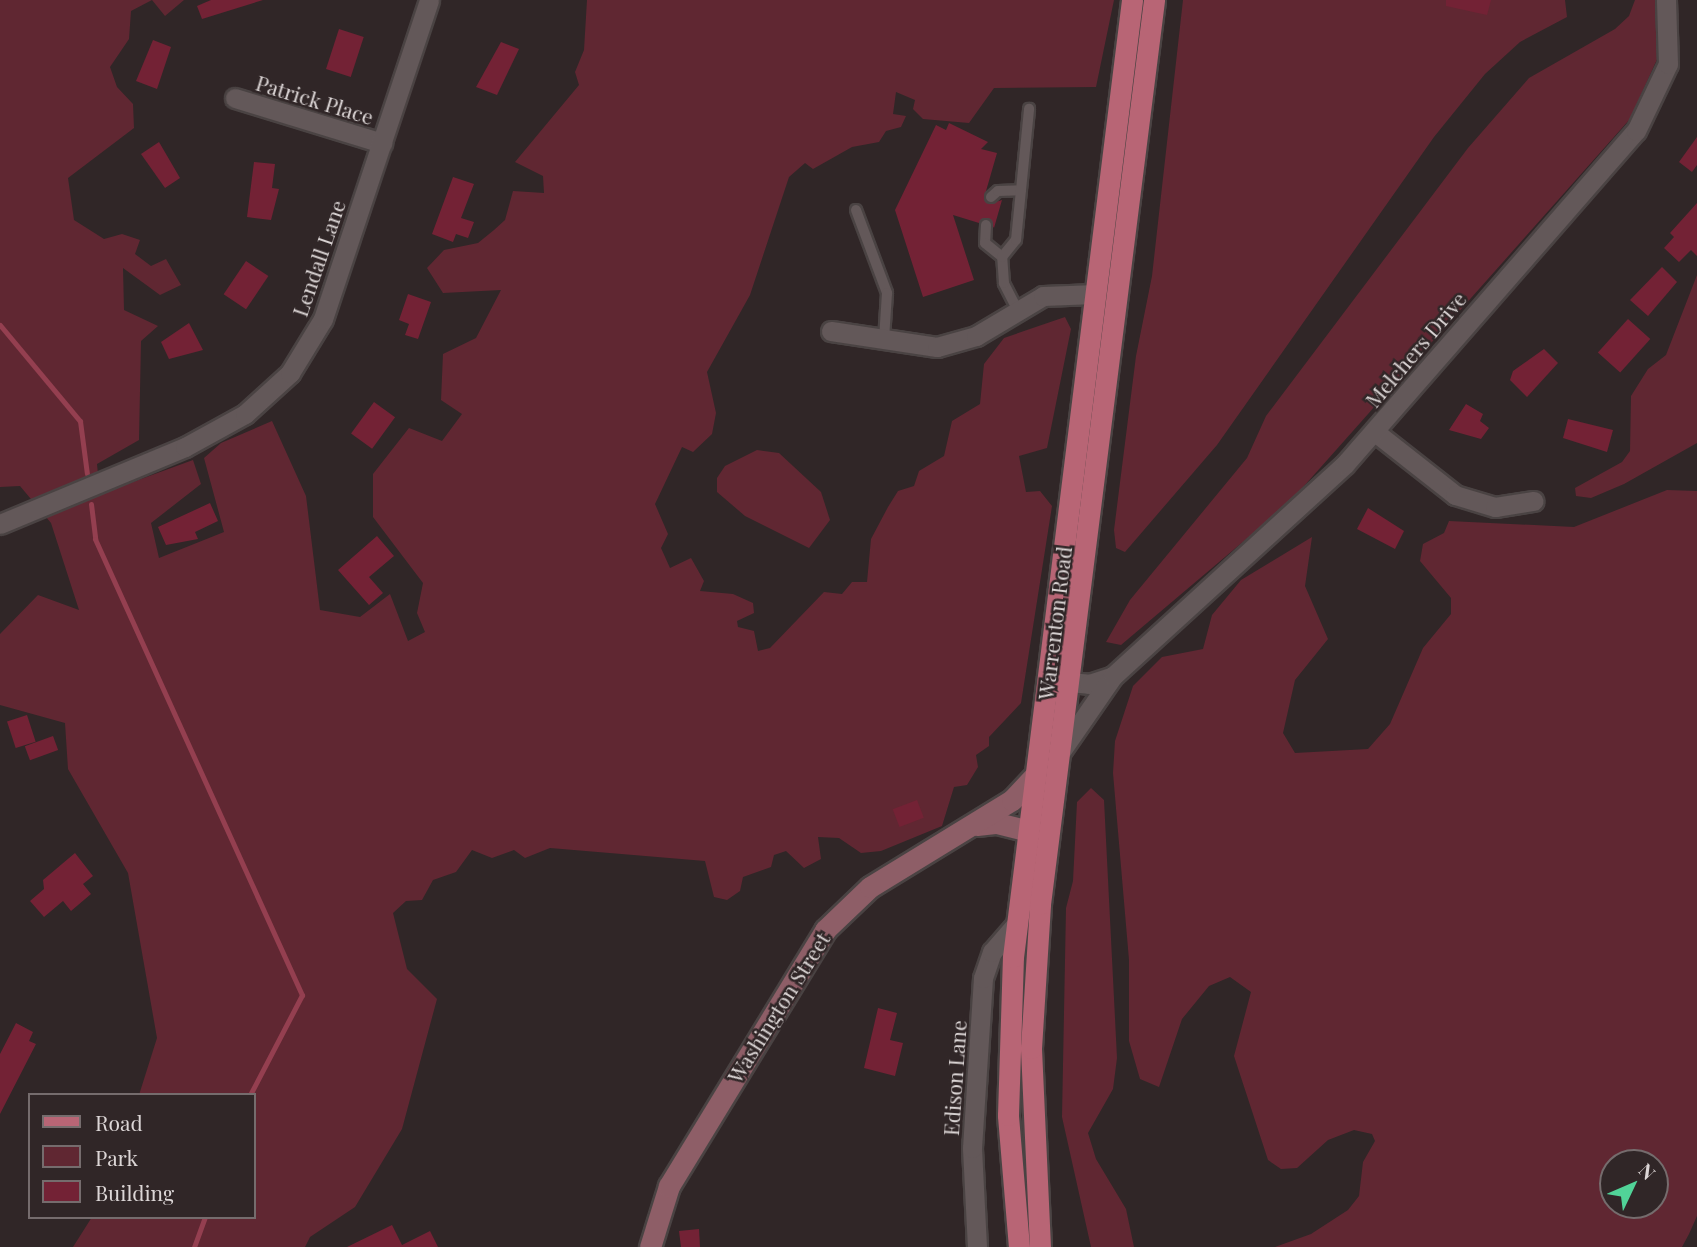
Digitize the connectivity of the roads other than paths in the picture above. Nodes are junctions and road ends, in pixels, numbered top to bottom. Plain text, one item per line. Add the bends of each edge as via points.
1 (429, 0) edge
2 (1132, 0) edge
3 (1154, 0) edge
4 (1666, 0) edge
5 (235, 98) dead end
6 (1029, 109) dead end
7 (382, 143) junction
8 (1021, 190) junction
9 (991, 197) dead end
10 (856, 210) dead end
11 (986, 225) dead end
12 (1002, 257) junction
13 (1095, 293) junction
14 (1016, 307) junction
15 (831, 331) dead end
16 (884, 340) junction
17 (1375, 432) junction
18 (1534, 501) dead end
19 (0, 524) edge
20 (1112, 676) junction
21 (1068, 682) junction
22 (1059, 754) junction
23 (1035, 775) junction
24 (975, 825) junction
25 (1028, 831) junction
26 (1018, 922) junction
27 (650, 1247) edge
28 (977, 1247) edge
29 (1019, 1247) edge
30 (1040, 1247) edge

1 - 7 street, Lendall Lane
2 - 13 main road, Warrenton Road
3 - 21 main road, Warrenton Road
4 - 17 street, Melchers Drive via 1668,64 1636,131
5 - 7 street, Patrick Place
6 - 8 lane
7 - 19 street, Lendall Lane via 323,318 290,373 269,395 185,447
8 - 9 lane via 998,191
8 - 12 lane via 1016,240
10 - 16 lane via 887,293
11 - 12 lane via 985,243
12 - 14 lane via 1004,283
13 - 14 street via 1043,296
13 - 23 main road, Warrenton Road
14 - 16 street via 955,344 929,347
15 - 16 street
17 - 18 street via 1455,495 1495,507
17 - 20 street, Melchers Drive via 1287,522
20 - 21 street, Melchers Drive via 1089,684
20 - 22 street, Melchers Drive
21 - 22 main road, Warrenton Road
22 - 30 main road, Warrenton Road via 1032,1016
23 - 24 street, Washington Street via 1017,797
23 - 25 main road, Warrenton Road
24 - 25 street via 998,823
24 - 27 street, Washington Street via 870,887 825,930 668,1186
25 - 26 main road, Warrenton Road
26 - 28 street, Edison Lane via 992,952 983,978 972,1148
26 - 29 main road, Warrenton Road via 1008,1115

